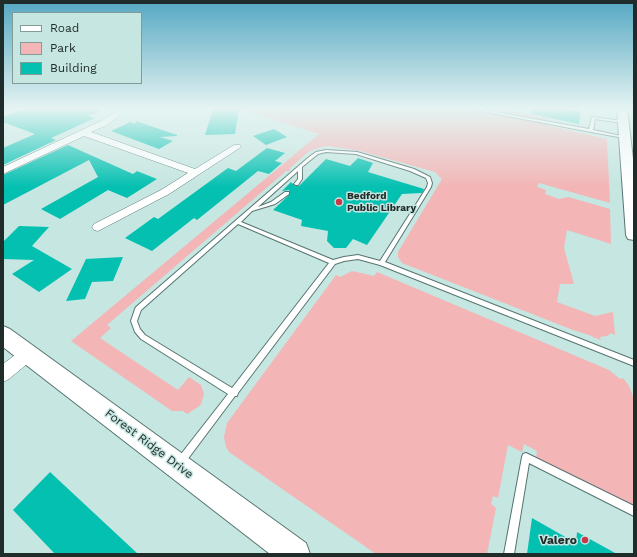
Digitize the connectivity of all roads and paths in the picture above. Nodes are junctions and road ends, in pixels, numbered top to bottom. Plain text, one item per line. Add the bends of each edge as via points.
1 (81, 135) edge
2 (91, 135) edge
3 (613, 135) edge
4 (629, 138) edge
5 (237, 147) dead end
6 (300, 167) junction
7 (3, 171) edge
8 (197, 173) junction
9 (296, 184) dead end
10 (287, 193) dead end
11 (251, 210) junction
12 (238, 222) junction
13 (98, 227) dead end
14 (634, 235) edge
15 (333, 262) junction
16 (381, 263) junction
17 (12, 345) edge
18 (634, 363) edge
19 (3, 374) edge
20 (234, 393) junction
21 (177, 466) junction
22 (634, 511) edge
23 (295, 554) edge
24 (509, 554) edge

1 - 7 street
2 - 8 street
3 - 4 lane
4 - 14 main road
5 - 8 street
6 - 9 lane via 300,179
6 - 11 lane
6 - 16 lane via 317,153 341,151 412,170 428,178 429,187
8 - 13 street
10 - 11 lane via 272,203
11 - 12 lane
12 - 15 lane
12 - 20 lane via 138,309 134,321 143,337
15 - 16 lane via 358,257
15 - 20 lane
16 - 18 lane
17 - 19 street
17 - 21 main road, Forest Ridge Drive
20 - 21 lane
21 - 23 main road, Forest Ridge Drive
22 - 24 lane via 526,457

